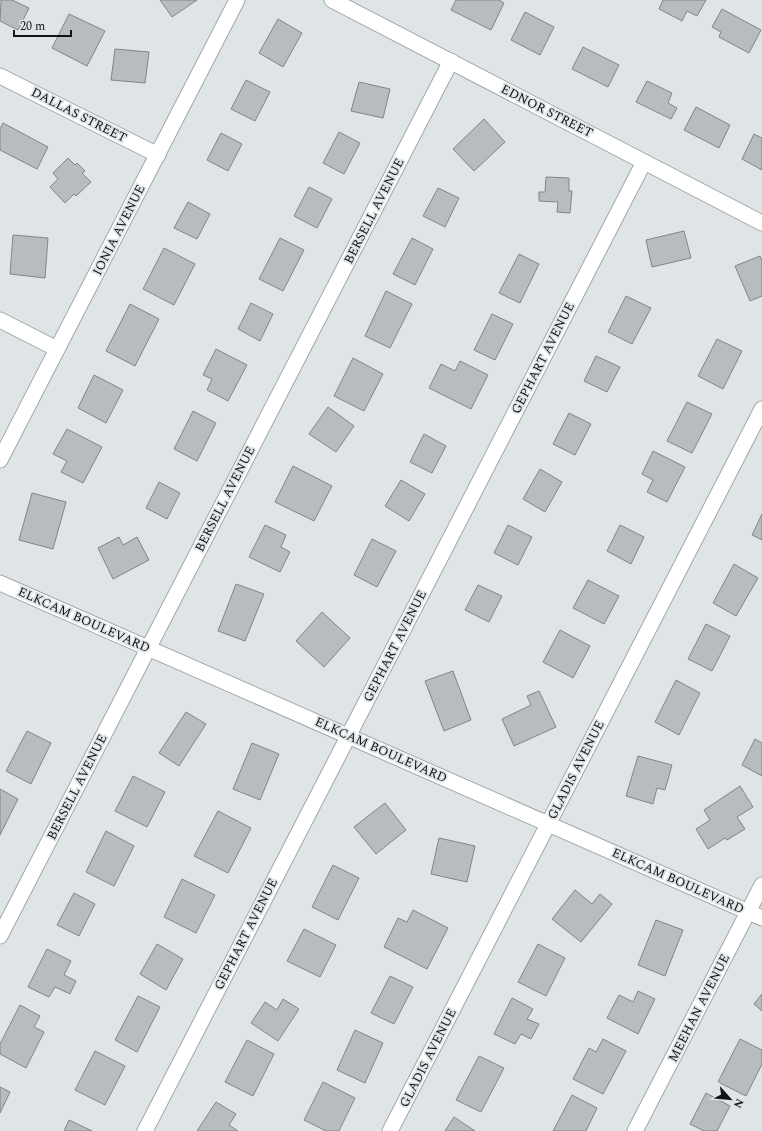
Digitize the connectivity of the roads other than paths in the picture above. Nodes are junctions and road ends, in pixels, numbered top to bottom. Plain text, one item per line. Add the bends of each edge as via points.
1 (237, 0) edge
2 (332, 0) edge
3 (451, 62) junction
4 (0, 76) edge
5 (158, 155) junction
6 (644, 162) junction
7 (762, 223) edge
8 (0, 320) edge
9 (57, 349) junction
10 (762, 409) edge
11 (0, 460) edge
12 (0, 583) edge
13 (148, 648) junction
14 (348, 736) junction
15 (548, 824) junction
16 (762, 886) edge
17 (748, 912) junction
18 (762, 918) edge
19 (0, 936) edge
20 (145, 1131) edge
21 (390, 1131) edge
22 (635, 1131) edge

1 - 5 street, IONIA AVENUE
2 - 3 street, EDNOR STREET
3 - 6 street, EDNOR STREET
3 - 13 street, BERSELL AVENUE
4 - 5 street, DALLAS STREET
5 - 9 street, IONIA AVENUE
6 - 7 street, EDNOR STREET
6 - 14 street, GEPHART AVENUE
8 - 9 street
9 - 11 street, IONIA AVENUE
10 - 15 street, GLADIS AVENUE
12 - 13 street, ELKCAM BOULEVARD
13 - 14 street, ELKCAM BOULEVARD
13 - 19 street, BERSELL AVENUE
14 - 15 street, ELKCAM BOULEVARD
14 - 20 street, GEPHART AVENUE
15 - 17 street, ELKCAM BOULEVARD
15 - 21 street, GLADIS AVENUE
16 - 17 street, MEEHAN AVENUE
17 - 18 street, ELKCAM BOULEVARD
17 - 22 street, MEEHAN AVENUE

